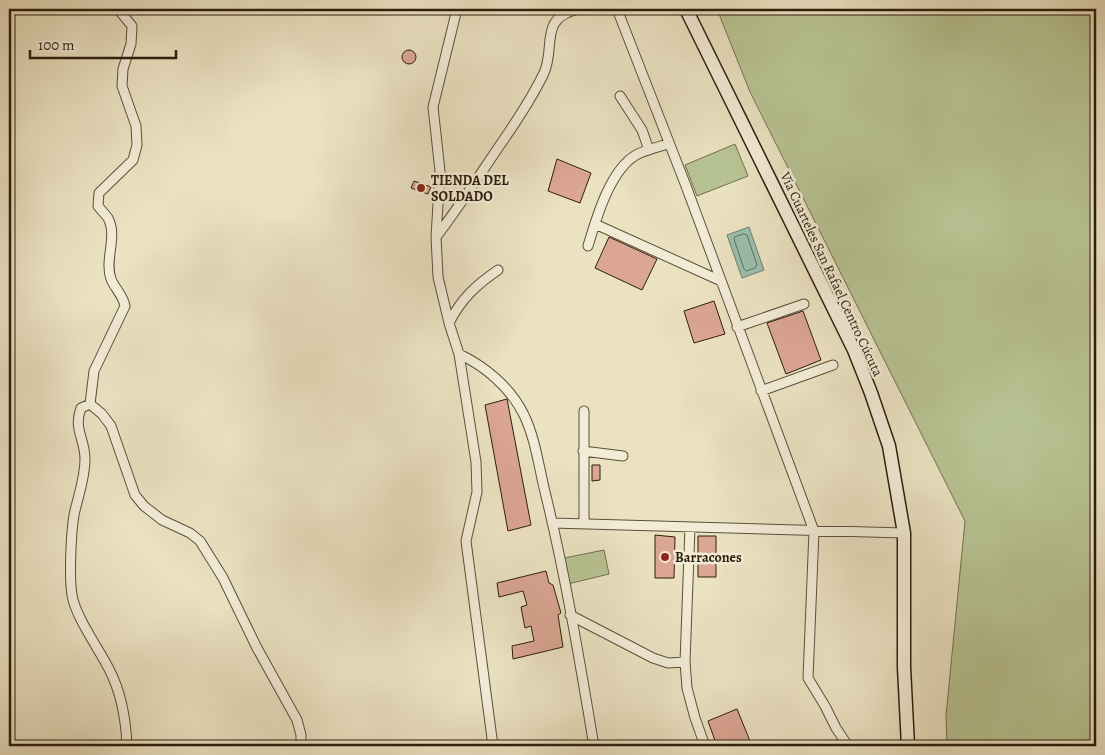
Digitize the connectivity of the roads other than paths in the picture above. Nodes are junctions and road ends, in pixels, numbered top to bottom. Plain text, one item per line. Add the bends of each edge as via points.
1 (118, 9) edge
2 (457, 9) edge
3 (579, 9) edge
4 (617, 9) edge
5 (686, 9) edge
6 (620, 96) dead end
7 (668, 144) junction
8 (649, 150) junction
9 (595, 224) junction
10 (436, 237) junction
11 (588, 246) dead end
12 (498, 270) dead end
13 (721, 281) junction
14 (804, 304) dead end
15 (449, 323) junction
16 (737, 327) junction
17 (459, 354) junction
18 (832, 365) dead end
19 (761, 391) junction
20 (90, 404) junction
21 (584, 411) dead end
22 (583, 451) junction
23 (623, 456) dead end
24 (552, 523) junction
25 (584, 524) junction
26 (690, 527) junction
27 (814, 531) junction
28 (904, 533) junction
29 (570, 615) junction
30 (685, 662) junction
31 (492, 745) edge
32 (127, 746) edge
33 (301, 746) edge
34 (594, 746) edge
35 (705, 746) edge
36 (848, 746) edge
37 (908, 746) edge

1 - 20 street via 132,26 122,86 136,126 137,145 133,160 99,193 98,206 108,218 112,233 108,266 111,280 123,297 125,306 94,371
2 - 10 street via 433,107 440,171
3 - 10 street via 559,17 550,32 546,67 537,88
4 - 7 street
5 - 28 main road, Vía Cuarteles San Rafael Centro Cúcuta via 854,350 889,446
6 - 8 street via 642,130
7 - 8 street
7 - 13 street
8 - 9 street via 624,164 613,181
9 - 11 street
9 - 13 street
10 - 15 street via 438,277
12 - 15 street via 467,295
13 - 16 street
14 - 16 street
15 - 17 street
16 - 19 street
17 - 24 street via 488,371 514,398 524,415
17 - 31 street via 476,462 477,492 466,541
18 - 19 street
19 - 27 street
20 - 32 street via 81,408 78,418 85,458 74,518 72,596 117,688
20 - 33 street via 111,426 135,495 162,520 200,541 223,578 297,720
21 - 22 street
22 - 23 street
22 - 25 street
24 - 25 street
24 - 29 street
25 - 26 street
26 - 27 street
26 - 30 street
27 - 28 street
27 - 36 street via 808,678
28 - 37 main road, Vía Cuarteles San Rafael Centro Cúcuta via 904,667
29 - 30 street via 653,658
29 - 34 street
30 - 35 street via 694,718

